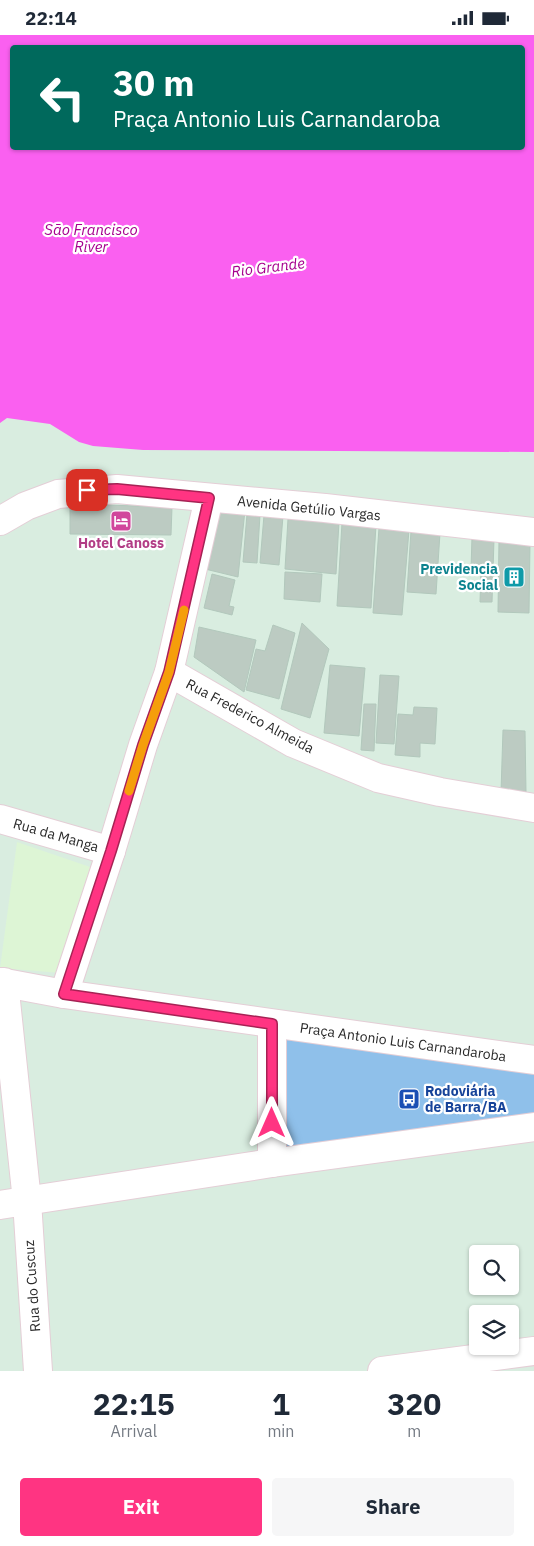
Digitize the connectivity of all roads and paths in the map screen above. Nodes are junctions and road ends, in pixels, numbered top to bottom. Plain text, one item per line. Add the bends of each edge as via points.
1 (209, 498) junction
2 (0, 521) edge
3 (534, 532) edge
4 (169, 672) junction
5 (534, 808) edge
6 (0, 819) edge
7 (111, 851) junction
8 (2, 982) edge
9 (64, 994) junction
10 (272, 1024) junction
11 (534, 1060) edge
12 (534, 1127) edge
13 (272, 1163) junction
14 (26, 1201) junction
15 (0, 1205) edge
16 (534, 1351) edge
17 (38, 1371) edge
18 (382, 1371) edge

1 - 2 street, Avenida Getúlio Vargas via 117,489 87,490 58,494 26,505
1 - 3 street, Avenida Getúlio Vargas
1 - 4 street
4 - 5 street, Rua Frederico Almeida via 293,743 378,778
4 - 7 street
6 - 7 street, Rua da Manga
7 - 9 street
8 - 9 street, Praça Antonio Luis Carnandaroba
8 - 14 street, Rua do Cuscuz
9 - 10 street, Praça Antonio Luis Carnandaroba
10 - 11 street, Praça Antonio Luis Carnandaroba
10 - 13 street
12 - 13 street
13 - 14 street
14 - 15 street
14 - 17 street, Rua do Cuscuz
16 - 18 street

